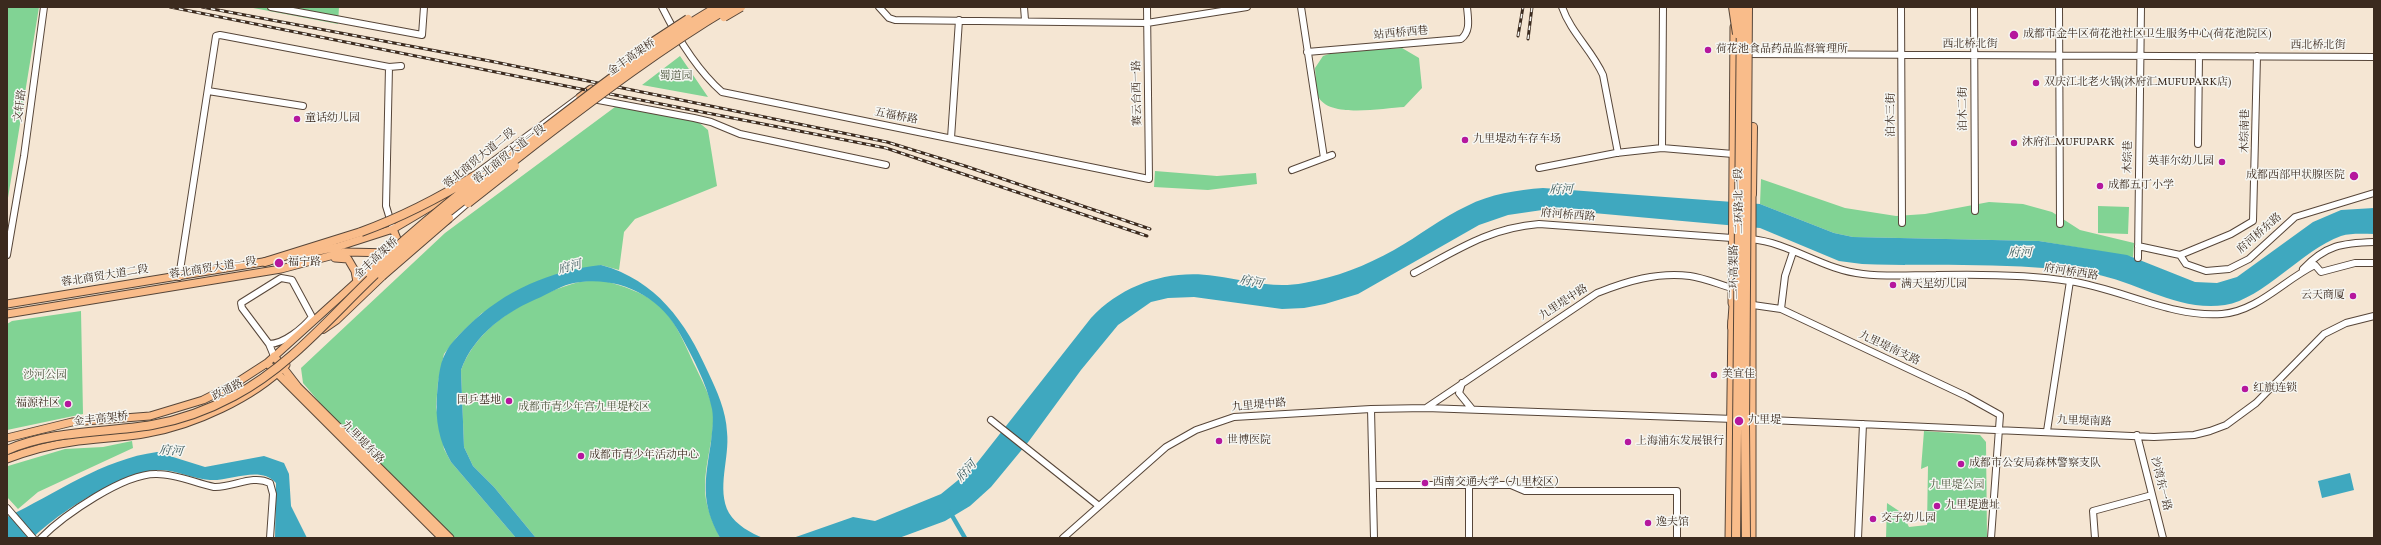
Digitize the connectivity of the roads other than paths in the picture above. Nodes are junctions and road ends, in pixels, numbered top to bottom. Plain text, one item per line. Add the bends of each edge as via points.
1 (44, 7) edge
2 (271, 7) edge
3 (424, 7) edge
4 (662, 7) edge
5 (707, 7) edge
6 (714, 7) edge
7 (717, 7) edge
8 (730, 7) edge
9 (734, 7) edge
10 (741, 7) edge
11 (879, 7) edge
12 (1024, 7) edge
13 (1147, 7) edge
14 (1246, 7) edge
15 (1301, 7) edge
16 (1467, 7) edge
17 (1562, 7) edge
18 (1663, 7) edge
19 (1734, 7) edge
20 (1741, 7) edge
21 (1751, 7) edge
22 (1901, 7) edge
23 (1974, 7) edge
24 (2059, 7) edge
25 (2141, 7) edge
26 (959, 20) junction
27 (1026, 20) junction
28 (1147, 23) junction
29 (673, 28) junction
30 (681, 39) junction
31 (1307, 52) junction
32 (1734, 54) junction
33 (1751, 54) junction
34 (1902, 54) junction
35 (1974, 55) junction
36 (2059, 55) junction
37 (2141, 56) junction
38 (2199, 56) junction
39 (2257, 56) junction
40 (2374, 57) edge
41 (1741, 61) junction
42 (401, 66) dead end
43 (389, 67) junction
44 (624, 67) junction
45 (624, 77) junction
46 (605, 79) dead end
47 (619, 85) dead end
48 (596, 86) dead end
49 (208, 91) junction
50 (602, 96) junction
51 (580, 97) junction
52 (303, 106) dead end
53 (951, 138) junction
54 (529, 141) junction
55 (2198, 144) dead end
56 (1662, 148) junction
57 (1618, 153) junction
58 (1733, 154) junction
59 (1332, 155) dead end
60 (1324, 158) junction
61 (886, 165) dead end
62 (1539, 168) dead end
63 (1292, 170) dead end
64 (1149, 179) joint
65 (2374, 193) edge
66 (452, 194) junction
67 (1752, 196) junction
68 (1975, 211) dead end
69 (1902, 223) dead end
70 (2060, 224) dead end
71 (393, 229) junction
72 (1732, 236) junction
73 (1751, 238) junction
74 (2374, 242) edge
75 (398, 244) junction
76 (2138, 246) junction
77 (388, 252) junction
78 (1793, 252) junction
79 (402, 253) junction
80 (7, 255) edge
81 (2180, 255) junction
82 (2138, 258) dead end
83 (319, 259) junction
84 (265, 262) junction
85 (2374, 263) edge
86 (281, 269) junction
87 (2301, 272) junction
88 (1414, 273) dead end
89 (179, 277) junction
90 (284, 278) junction
91 (2070, 281) junction
92 (357, 282) junction
93 (1732, 288) junction
94 (7, 304) edge
95 (1753, 305) junction
96 (1780, 309) junction
97 (7, 314) edge
98 (2374, 316) edge
99 (1732, 326) junction
100 (316, 334) junction
101 (269, 344) junction
102 (274, 356) junction
103 (267, 362) junction
104 (284, 367) junction
105 (277, 373) junction
106 (1464, 380) junction
107 (1426, 408) junction
108 (1371, 409) junction
109 (1472, 409) junction
110 (1751, 419) junction
111 (1730, 420) junction
112 (992, 421) dead end
113 (1863, 424) junction
114 (1999, 430) junction
115 (2047, 431) junction
116 (2137, 435) junction
117 (7, 438) edge
118 (7, 445) edge
119 (7, 450) edge
120 (7, 459) edge
121 (1373, 485) junction
122 (1469, 486) junction
123 (2152, 495) junction
124 (1099, 506) junction
125 (7, 508) edge
126 (33, 538) edge
127 (41, 538) edge
128 (270, 538) edge
129 (442, 538) edge
130 (450, 538) edge
131 (1063, 538) edge
132 (1374, 538) edge
133 (1469, 538) edge
134 (1677, 538) edge
135 (1729, 538) edge
136 (1736, 538) edge
137 (1746, 538) edge
138 (1752, 538) edge
139 (1858, 538) edge
140 (1991, 538) edge
141 (2096, 538) edge
142 (2163, 538) edge

1 - 80 street, 文轩路 via 24,156
2 - 3 street via 422,35
4 - 29 street, 五福桥路
5 - 44 highway, bridge via 656,38 631,57
6 - 29 main road
7 - 44 highway, 金丰高架桥, bridge
8 - 45 highway, 金丰高架桥, bridge
9 - 30 main road
10 - 45 highway, bridge
11 - 26 street via 889,18 895,20
12 - 27 street
13 - 28 street, 赛云台西一路
14 - 28 street
15 - 31 street
16 - 31 street, 站西桥西巷 via 1468,28 1466,35 1461,39
17 - 57 street via 1572,30 1598,63 1603,75
18 - 56 street
19 - 32 main road, 二环路北一段
19 - 41 highway, bridge
20 - 41 highway, 二环高架路, bridge
21 - 33 main road, 二环路北一段
21 - 67 highway
21 - 137 highway, 二环高架路, bridge via 1745,418
22 - 34 street, 泊木三街
23 - 35 street, 泊木二街
24 - 36 street
25 - 37 street, 木综巷
26 - 27 street
26 - 53 street
27 - 28 street
28 - 64 street, 赛云台西一路
29 - 30 street, 五福桥路
29 - 46 main road
30 - 47 street
30 - 53 street, 五福桥路 via 710,82 722,92
31 - 60 street
32 - 33 street, 西北桥北街
32 - 58 main road, 二环路北一段
33 - 34 street, 西北桥北街
33 - 67 main road, 二环路北一段
34 - 35 street, 西北桥北街
34 - 69 street, 泊木三街
35 - 36 street, 西北桥北街
35 - 68 street, 泊木二街
36 - 37 street, 西北桥北街
36 - 70 street
37 - 38 street, 西北桥北街
37 - 76 street, 木综巷
38 - 39 street, 西北桥北街
38 - 55 street
39 - 40 street, 西北桥北街
39 - 81 street, 木综南巷 via 2253,221 2231,234
41 - 99 highway, bridge via 1738,90
41 - 136 highway, 二环高架路, bridge
42 - 43 street
43 - 49 street via 220,35 216,36
43 - 71 street via 386,206
44 - 54 highway, 金丰高架桥, bridge
45 - 50 highway, 金丰高架桥, bridge
48 - 51 main road
49 - 52 street
49 - 89 street
50 - 51 street
50 - 61 street via 711,122 740,134
50 - 79 street, 蓉北商贸大道一段 via 496,178 431,235
50 - 100 highway, bridge via 569,125 438,227 336,320
50 - 119 highway, 金丰高架桥, bridge via 392,258 297,349 255,384 216,405 182,418 139,427 55,436
51 - 66 street, 蓉北商贸大道二段 via 507,149
53 - 64 street, 五福桥路
54 - 84 highway, bridge via 432,201 394,220
54 - 118 highway, 金丰高架桥, bridge via 473,182 410,234 288,350 246,385 211,403 170,417 149,422 46,434
56 - 57 street
56 - 58 street
57 - 62 street
58 - 72 main road, 二环路北一段
59 - 60 street
60 - 63 street
65 - 81 street, 府河桥东路 via 2295,217 2249,259 2229,269 2206,271 2186,264
66 - 71 main road, 蓉北商贸大道二段
66 - 75 street, 蓉北商贸大道二段 via 418,229
67 - 73 main road, 二环路北一段
71 - 75 main road
71 - 84 main road, 蓉北商贸大道二段 via 337,247
72 - 88 street, 府河桥西路 via 1538,224 1514,226 1484,236
72 - 93 main road, 二环路北一段
73 - 78 street, 府河桥西路 via 1776,244
73 - 95 main road, 二环路北一段
74 - 87 street via 2343,243 2315,257
75 - 77 main road, 政通路
75 - 79 main road
76 - 81 street, 府河桥东路
76 - 82 street, 木综巷
77 - 79 main road, 蓉北商贸大道一段
77 - 83 main road, 蓉北商贸大道一段 via 345,252
77 - 92 main road, 政通路
78 - 91 street, 府河桥西路 via 1840,270 1863,274 2004,276
78 - 96 street via 1785,276
79 - 100 main road, 政通路
83 - 86 main road, 蓉北商贸大道一段
83 - 92 main road via 345,257 355,271
84 - 89 main road, 蓉北商贸大道二段
85 - 87 street, 府河桥西路 via 2355,263 2321,272 2315,265
86 - 90 street
86 - 97 main road, 蓉北商贸大道一段
87 - 91 street, 府河桥西路 via 2266,297 2238,311 2223,314 2186,313
89 - 94 main road, 蓉北商贸大道二段
90 - 101 street via 246,298 242,303 242,308
90 - 101 street via 292,280 312,317 306,324 277,343
91 - 115 street
92 - 102 main road, 政通路
93 - 99 main road, 二环路北一段
93 - 106 street, 九里堤中路 via 1691,276 1628,280 1597,293
95 - 96 street, 九里堤南支路
95 - 110 main road, 二环路北一段
96 - 114 street, 九里堤南支路 via 1966,396 2000,415
98 - 116 street, 九里堤南路 via 2346,323 2324,334 2256,403 2226,425 2194,435
99 - 111 main road, 二环路北一段
100 - 104 main road, 政通路
101 - 102 street
102 - 103 main road, 政通路
102 - 104 main road
103 - 105 main road, 九里堤东路
103 - 117 main road, 政通路 via 233,385 181,408 135,418 52,426
104 - 105 main road, 政通路
104 - 130 main road via 298,387
105 - 120 main road, 政通路 via 234,401 174,428 146,434 73,441
105 - 129 main road, 九里堤东路
106 - 107 street, 九里堤中路
106 - 109 street via 1459,393
107 - 108 street, 九里堤中路
107 - 109 street, 九里堤中路
108 - 121 street
108 - 124 street, 九里堤中路 via 1250,415 1209,425 1166,447
109 - 111 street, 九里堤中路
110 - 111 street, 九里堤中路
110 - 113 street, 九里堤南路
110 - 138 main road, 二环路北一段
111 - 135 main road, 二环路北一段
112 - 124 street
113 - 114 street, 九里堤南路
113 - 139 street
114 - 115 street, 九里堤南路
114 - 140 street
115 - 116 street, 九里堤南路
116 - 123 street, 沙湾东一路
121 - 122 street
121 - 132 street
122 - 133 street
122 - 134 street via 1511,485 1525,491 1677,491
123 - 141 street via 2094,511
123 - 142 street, 沙湾东一路
124 - 131 street, 九里堤中路
125 - 126 street
127 - 128 street via 87,502 139,476 159,474 214,487 256,480 270,483 273,494

